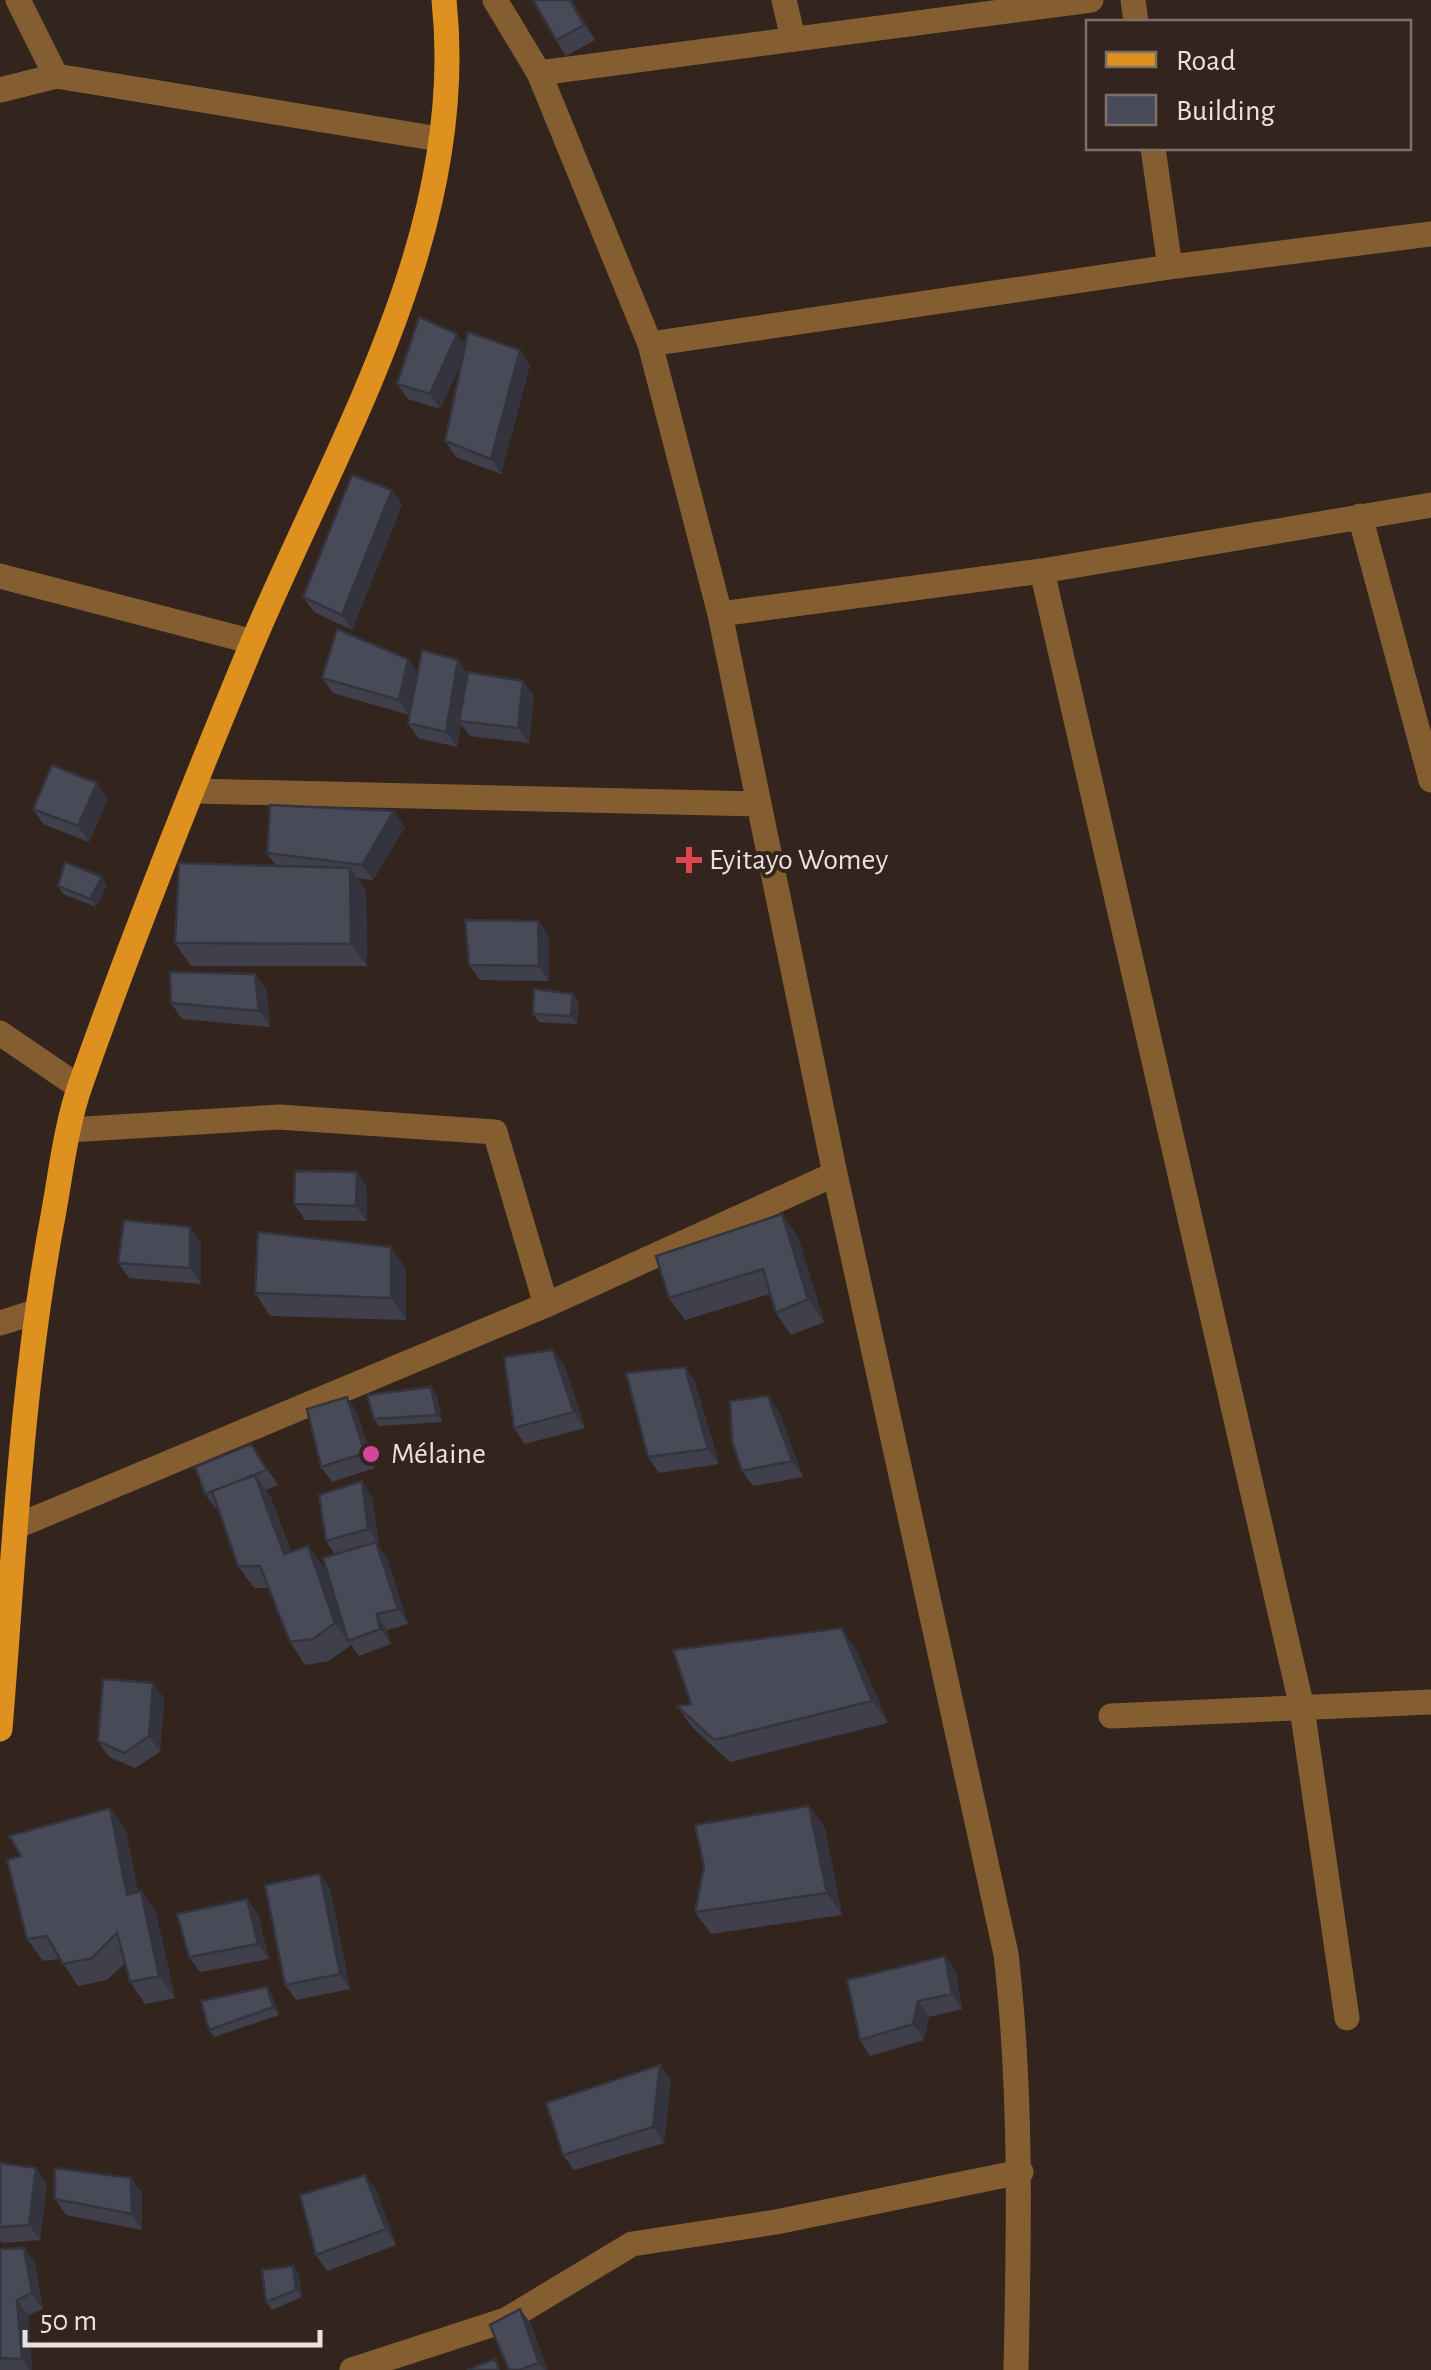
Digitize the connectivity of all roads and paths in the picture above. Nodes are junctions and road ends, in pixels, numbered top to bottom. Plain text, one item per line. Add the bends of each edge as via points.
1 (18, 0) edge
2 (444, 0) edge
3 (495, 0) edge
4 (784, 0) edge
5 (1090, 0) edge
6 (792, 38) junction
7 (539, 74) junction
8 (56, 76) junction
9 (0, 90) edge
10 (439, 139) junction
11 (1153, 150) edge
12 (1431, 234) edge
13 (1170, 267) junction
14 (650, 344) junction
15 (1431, 505) edge
16 (1360, 516) junction
17 (1042, 570) junction
18 (0, 576) edge
19 (720, 614) junction
20 (252, 642) junction
21 (1431, 780) edge
22 (194, 791) junction
23 (759, 804) junction
24 (0, 1033) edge
25 (80, 1087) junction
26 (69, 1130) junction
27 (835, 1174) junction
28 (546, 1305) junction
29 (34, 1312) junction
30 (0, 1323) edge
31 (15, 1527) junction
32 (7, 1571) edge
33 (1431, 1702) edge
34 (1302, 1708) junction
35 (1111, 1716) dead end
36 (0, 1730) edge
37 (1347, 2018) dead end
38 (1021, 2172) junction
39 (352, 2370) edge
40 (1016, 2370) edge

1 - 8 street
2 - 10 main road
3 - 7 street
4 - 6 street
5 - 6 street
6 - 7 street
7 - 14 street
8 - 9 street
8 - 10 street
10 - 20 main road via 430,197 368,392
11 - 13 street
12 - 13 street
13 - 14 street
14 - 19 street
15 - 16 street
16 - 17 street
16 - 21 street
17 - 19 street
17 - 34 street
18 - 20 street
19 - 23 street
20 - 22 main road
22 - 23 street
22 - 25 main road
23 - 27 street
24 - 25 street
25 - 26 main road
26 - 28 street via 279,1117 496,1132
26 - 29 main road
27 - 28 street
27 - 38 street via 994,1884 1016,2042
28 - 31 street
29 - 30 street
29 - 31 main road
31 - 32 main road
32 - 36 main road
33 - 34 street
34 - 35 street
34 - 37 street
38 - 39 street via 632,2244 506,2320
38 - 40 street

